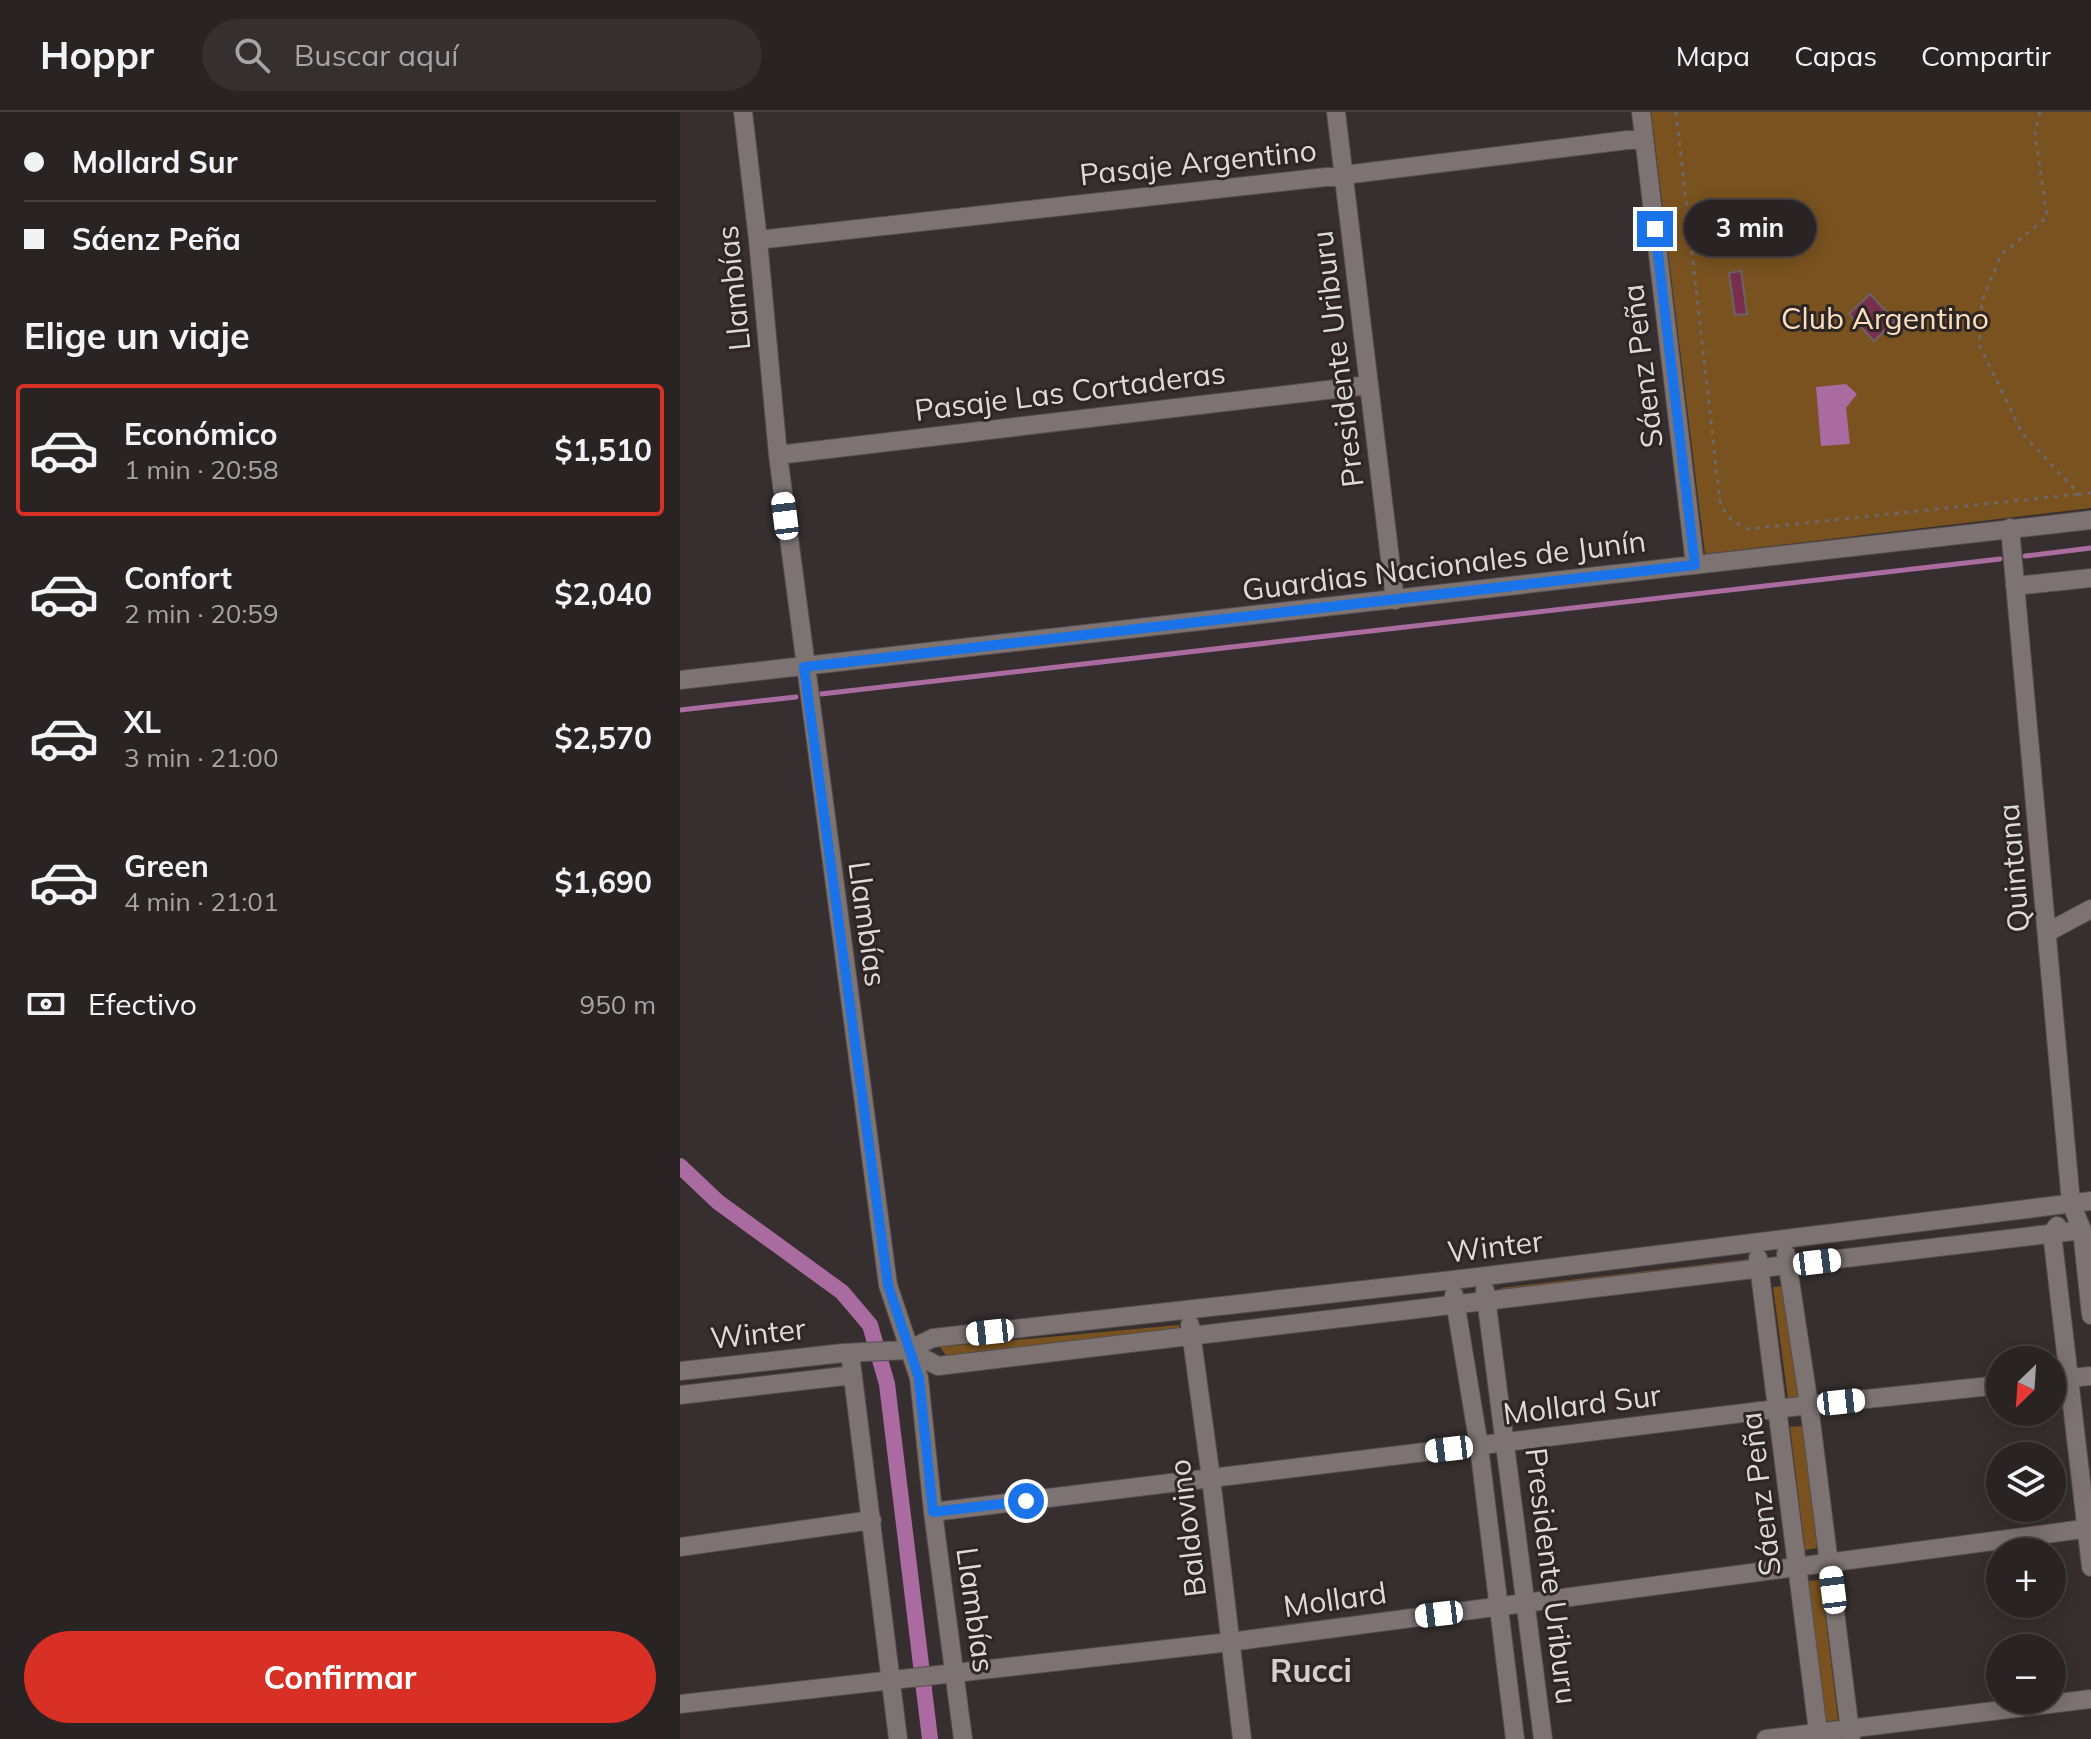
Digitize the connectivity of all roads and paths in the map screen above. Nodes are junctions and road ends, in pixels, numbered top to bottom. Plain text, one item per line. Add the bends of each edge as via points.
1 (743, 112) edge
2 (1336, 112) edge
3 (1641, 112) edge
4 (1676, 112) edge
5 (2040, 112) edge
6 (1644, 138) junction
7 (1344, 175) junction
8 (758, 240) junction
9 (1369, 385) junction
10 (778, 455) junction
11 (2091, 493) edge
12 (2079, 494) junction
13 (2091, 520) edge
14 (2010, 528) junction
15 (1695, 565) junction
16 (2091, 578) edge
17 (2015, 586) junction
18 (1395, 600) junction
19 (804, 667) junction
20 (680, 680) edge
21 (2091, 909) edge
22 (2048, 932) junction
23 (2091, 1201) edge
24 (2071, 1203) junction
25 (2082, 1230) junction
26 (2052, 1233) junction
27 (1786, 1240) junction
28 (1758, 1243) junction
29 (1787, 1266) junction
30 (1759, 1269) junction
31 (1484, 1276) junction
32 (1453, 1280) junction
33 (1485, 1301) junction
34 (1454, 1304) junction
35 (1188, 1310) junction
36 (2091, 1315) edge
37 (1191, 1336) junction
38 (2059, 1346) edge
39 (900, 1351) junction
40 (851, 1353) junction
41 (680, 1371) edge
42 (853, 1375) junction
43 (2091, 1376) edge
44 (2066, 1378) edge
45 (1986, 1386) edge
46 (680, 1395) edge
47 (1809, 1405) junction
48 (2066, 1406) edge
49 (1779, 1409) junction
50 (1506, 1442) junction
51 (1479, 1446) junction
52 (1211, 1478) junction
53 (933, 1512) junction
54 (872, 1520) junction
55 (2089, 1528) edge
56 (680, 1547) edge
57 (1830, 1563) junction
58 (1798, 1567) junction
59 (2091, 1567) edge
60 (1526, 1603) junction
61 (1499, 1606) junction
62 (1230, 1642) junction
63 (955, 1673) junction
64 (900, 1679) junction
65 (2091, 1699) edge
66 (680, 1704) edge
67 (1850, 1734) edge
68 (1818, 1736) edge
69 (898, 1739) edge
70 (963, 1739) edge
71 (1242, 1739) edge
72 (1515, 1739) edge
73 (1543, 1739) edge
74 (1766, 1739) edge

1 - 8 street, Llambías
2 - 7 street, Presidente Uriburu
3 - 6 street, Sáenz Peña
4 - 12 path via 1720,501 1734,523 1748,529
5 - 12 path via 2035,133 2047,217 2001,255 1982,301 1979,344 2022,433
6 - 7 street, Pasaje Argentino
6 - 15 street, Sáenz Peña
7 - 8 street, Pasaje Argentino
7 - 9 street, Presidente Uriburu
8 - 10 street, Llambías
9 - 10 street, Pasaje Las Cortaderas
9 - 18 street, Presidente Uriburu
10 - 19 street, Llambías
11 - 12 path
13 - 14 street, Guardias Nacionales de Junín
14 - 15 street, Guardias Nacionales de Junín
14 - 17 street, Quintana
15 - 18 street, Guardias Nacionales de Junín
16 - 17 street
17 - 22 street, Quintana
18 - 19 street, Guardias Nacionales de Junín
19 - 20 street, Guardias Nacionales de Junín
19 - 39 street, Llambías
21 - 22 street
22 - 24 street, Quintana
23 - 24 street, Winter
24 - 25 street, Quintana
24 - 26 street
24 - 27 street, Winter
25 - 26 street, Winter
25 - 36 street, Quintana
26 - 29 street, Winter
26 - 38 street
27 - 28 street, Winter
27 - 29 street, Sáenz Peña
28 - 30 street, Sáenz Peña
28 - 31 street, Winter
29 - 30 street, Winter
29 - 47 street, Sáenz Peña
30 - 33 street, Winter
30 - 49 street, Sáenz Peña
31 - 32 street, Winter
31 - 33 street, Presidente Uriburu
32 - 34 street, Presidente Uriburu
32 - 35 street, Winter
33 - 34 street, Winter
33 - 50 street, Presidente Uriburu
34 - 37 street, Winter
34 - 51 street, Presidente Uriburu
35 - 37 street, Baldovino
35 - 39 street, Winter via 933,1338
37 - 39 street, Winter via 938,1366
37 - 52 street, Baldovino
39 - 40 street, Winter
39 - 53 street, Llambías via 919,1378
40 - 41 street, Winter
40 - 42 street
42 - 46 street
42 - 54 street
43 - 44 street
45 - 47 street, Mollard Sur
47 - 49 street, Mollard Sur
47 - 57 street, Sáenz Peña
48 - 55 street
49 - 50 street, Mollard Sur
49 - 58 street, Sáenz Peña
50 - 51 street, Mollard Sur
50 - 60 street, Presidente Uriburu
51 - 52 street, Mollard Sur
51 - 61 street, Presidente Uriburu
52 - 53 street, Mollard Sur
52 - 62 street, Baldovino
53 - 63 street, Llambías
54 - 56 street
54 - 64 street
55 - 57 street, Mollard
55 - 59 street
57 - 58 street, Mollard
57 - 67 street, Sáenz Peña
58 - 60 street, Mollard
58 - 68 street, Sáenz Peña
60 - 61 street, Mollard
60 - 73 street, Presidente Uriburu
61 - 62 street, Mollard
61 - 72 street, Presidente Uriburu
62 - 63 street, Mollard
62 - 71 street, Baldovino
63 - 64 street, Mollard
63 - 70 street, Llambías
64 - 66 street, Mollard
64 - 69 street
65 - 67 street
67 - 68 street
68 - 74 street

